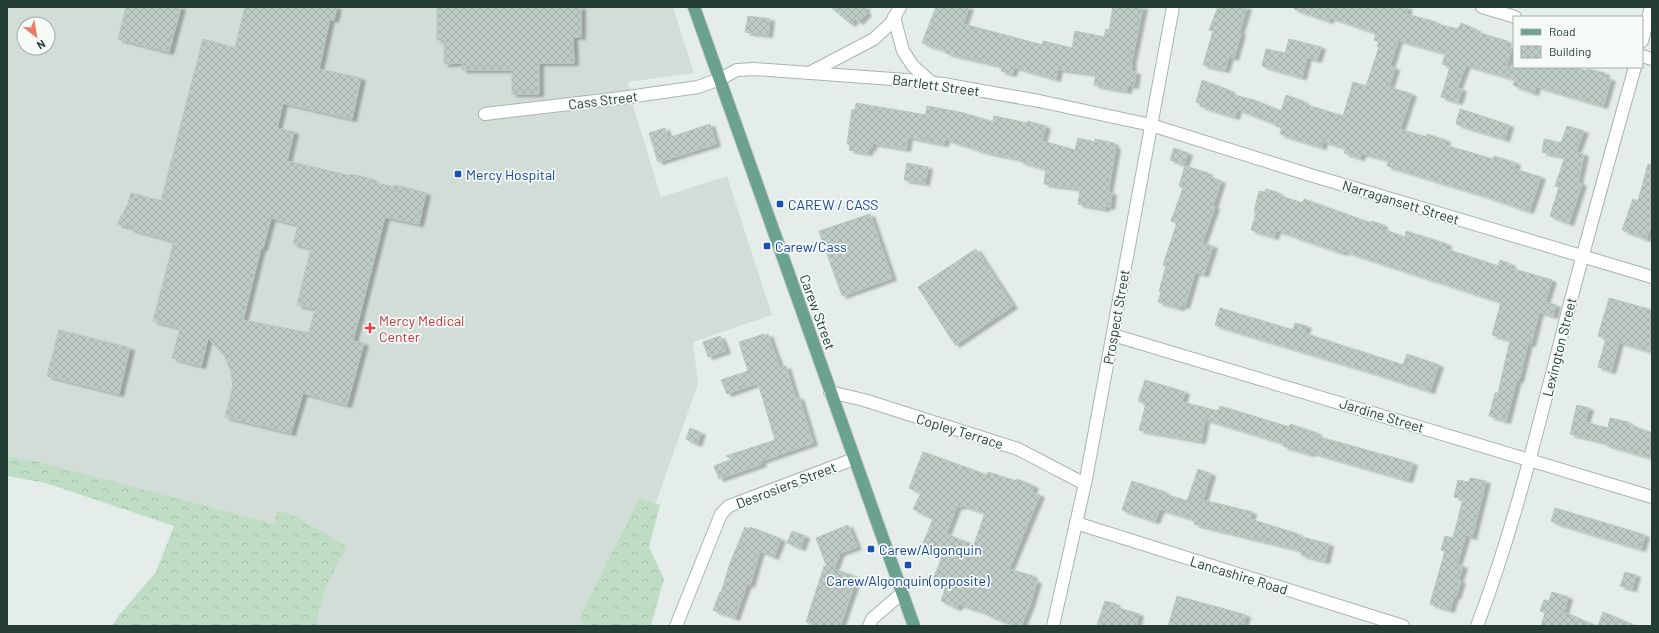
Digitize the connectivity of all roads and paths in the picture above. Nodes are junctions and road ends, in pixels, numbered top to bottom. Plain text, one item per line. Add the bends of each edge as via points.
1 (694, 7) edge
2 (1173, 7) edge
3 (1482, 7) edge
4 (1651, 7) edge
5 (897, 12) edge
6 (1513, 17) edge
7 (1643, 37) edge
8 (1635, 68) edge
9 (811, 72) junction
10 (720, 79) junction
11 (932, 83) junction
12 (485, 114) dead end
13 (1151, 125) junction
14 (1582, 256) junction
15 (1652, 277) edge
16 (1113, 335) junction
17 (830, 392) junction
18 (854, 459) junction
19 (1529, 459) junction
20 (1084, 484) junction
21 (1652, 497) edge
22 (1076, 524) junction
23 (902, 593) junction
24 (676, 626) edge
25 (869, 626) edge
26 (914, 626) edge
27 (1053, 626) edge
28 (1403, 626) edge
29 (1477, 626) edge

1 - 10 main road, Carew Street
2 - 13 street, Prospect Street
3 - 6 street
4 - 7 street
5 - 9 street via 891,23 874,39
5 - 11 street via 904,50 913,66
8 - 14 street, Lexington Street
9 - 10 street, Bartlett Street via 754,68 737,70
9 - 11 street, Bartlett Street
10 - 12 street, Cass Street via 698,87 658,93
10 - 17 main road, Carew Street
11 - 13 street, Bartlett Street via 1039,101
13 - 14 street, Narragansett Street
13 - 16 street, Prospect Street
14 - 15 street, Narragansett Street
14 - 19 street, Lexington Street
16 - 19 street, Jardine Street
16 - 20 street, Prospect Street
17 - 18 main road, Carew Street
17 - 20 street, Copley Terrace via 864,400 1018,449
18 - 23 main road, Carew Street
18 - 24 street, Desrosiers Street via 729,506 721,514
19 - 21 street, Jardine Street
19 - 29 street, Lexington Street via 1495,579
20 - 22 street, Prospect Street
22 - 27 street, Prospect Street
22 - 28 street, Lancashire Road
23 - 25 street via 872,619
23 - 26 main road, Carew Street

